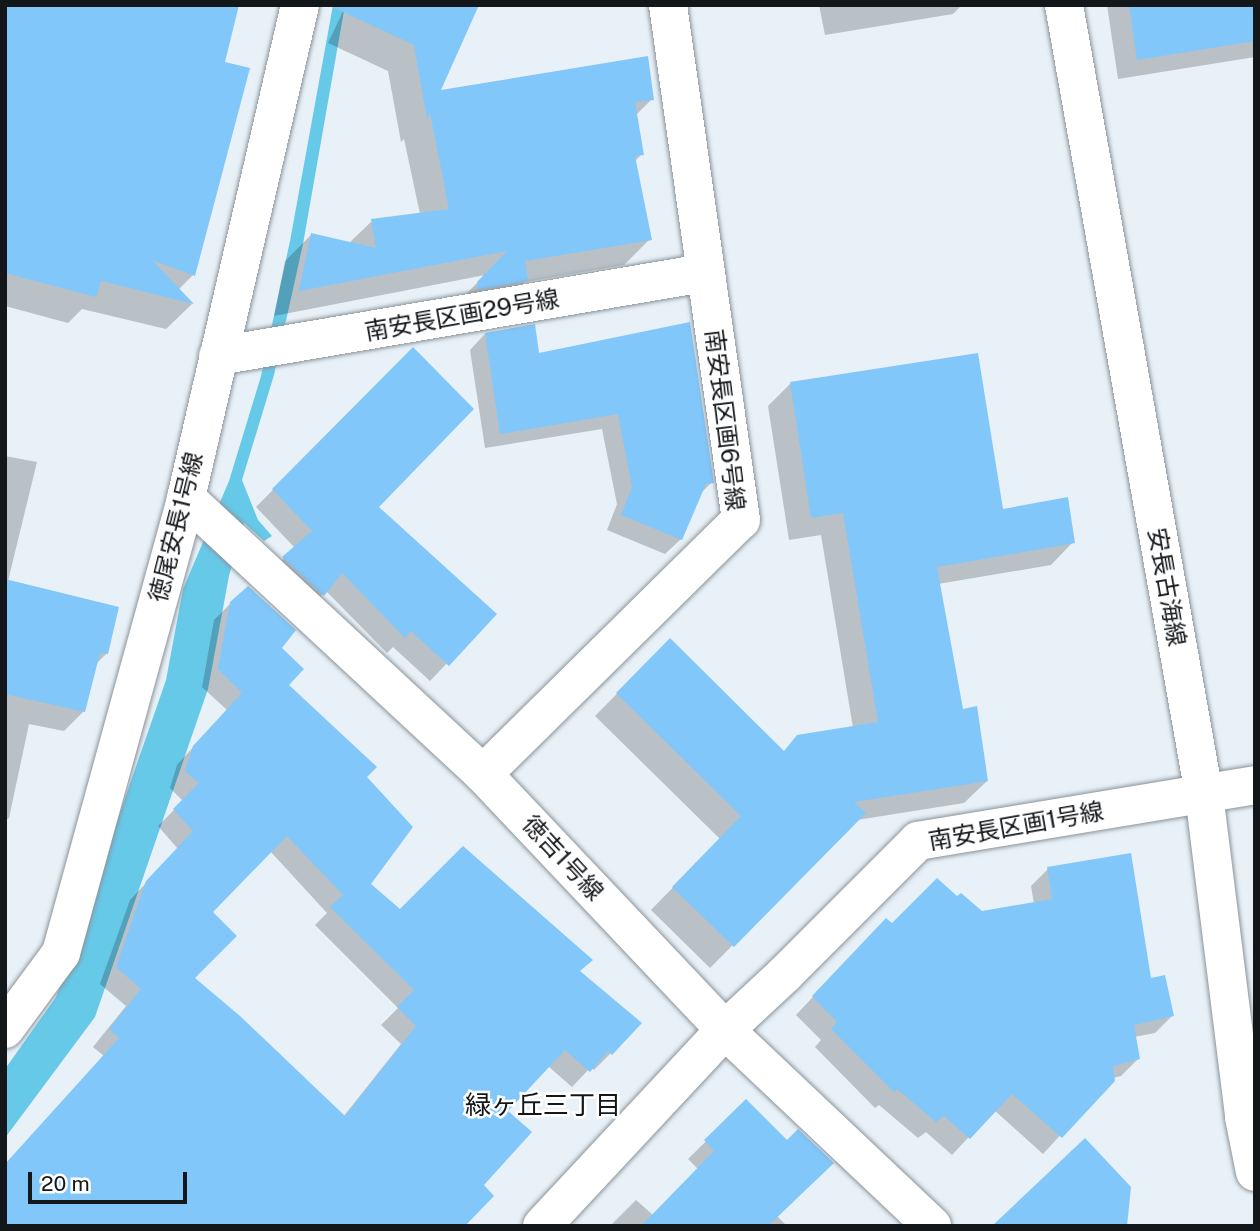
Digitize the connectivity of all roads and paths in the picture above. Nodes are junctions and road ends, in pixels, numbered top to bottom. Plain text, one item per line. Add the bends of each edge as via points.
1 (300, 5) edge
2 (668, 5) edge
3 (1064, 5) edge
4 (706, 273) junction
5 (218, 356) junction
6 (186, 498) junction
7 (483, 774) junction
8 (1255, 785) edge
9 (1204, 794) junction
10 (5, 1029) edge
11 (724, 1030) junction
12 (1255, 1172) edge
13 (542, 1226) edge
14 (932, 1226) edge

1 - 5 street, 徳尾安長1号線
2 - 4 street, 南安長区画6号線
3 - 9 street, 安長古海線
4 - 5 street, 南安長区画29号線
4 - 7 street, 南安長区画6号線 via 741,520
5 - 6 street, 徳尾安長1号線
6 - 7 street, 徳吉1号線
6 - 10 street, 徳尾安長1号線 via 61,953
7 - 11 street, 徳吉1号線
8 - 9 street, 南安長区画1号線
9 - 11 street, 南安長区画1号線 via 918,841
9 - 12 street, 安長古海線 via 1244,1117
11 - 13 street, 南安長区画1号線
11 - 14 street, 徳吉1号線

